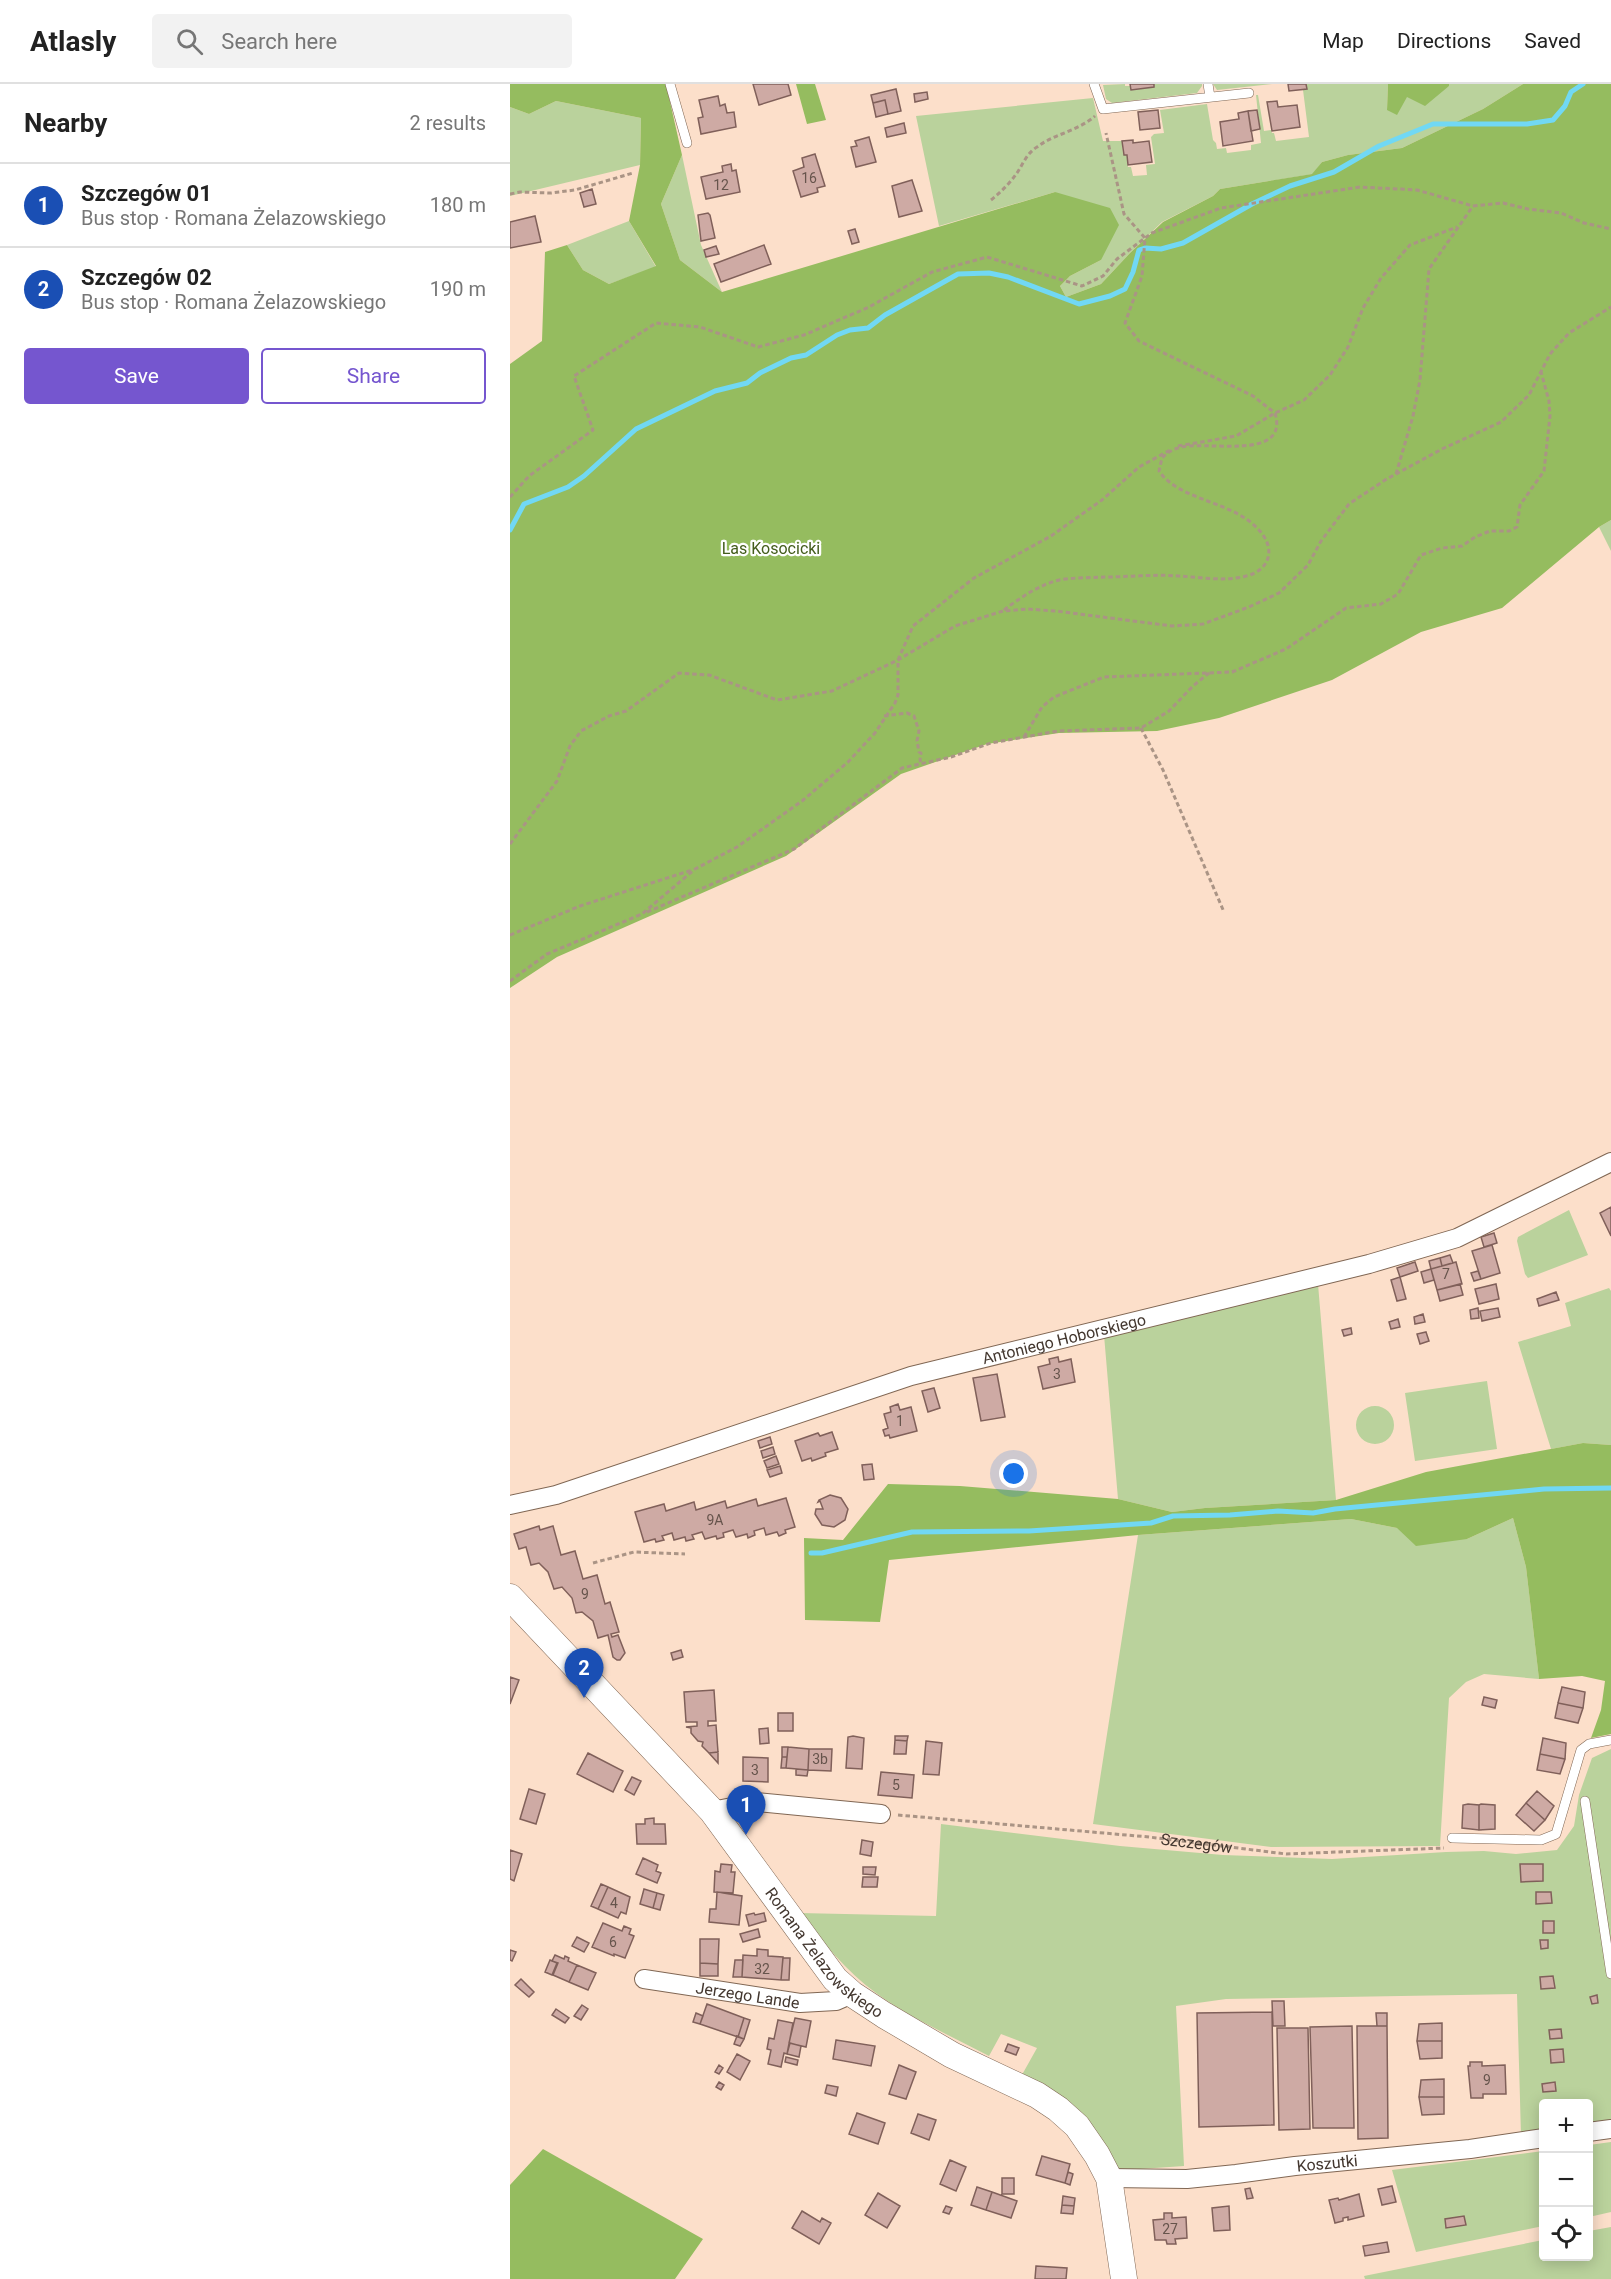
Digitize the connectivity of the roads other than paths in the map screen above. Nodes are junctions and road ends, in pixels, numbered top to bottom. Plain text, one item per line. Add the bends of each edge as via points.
1 (670, 84) edge
2 (1094, 84) edge
3 (1208, 84) edge
4 (1249, 93) dead end
5 (1210, 97) junction
6 (687, 143) dead end
7 (1611, 1162) edge
8 (510, 1505) edge
9 (510, 1597) edge
10 (1611, 1740) edge
11 (1586, 1801) dead end
12 (712, 1811) junction
13 (881, 1814) road end
14 (1452, 1838) road end
15 (1611, 1974) edge
16 (644, 1979) dead end
17 (852, 1994) junction
18 (1611, 2129) edge
19 (1593, 2131) edge
20 (1539, 2139) edge
21 (1109, 2178) junction
22 (1124, 2279) edge

1 - 6 lane
2 - 5 lane via 1103,109
3 - 5 lane
4 - 5 lane
7 - 8 street, Antoniego Hoborskiego via 1457,1238 1369,1264 911,1376 556,1496
9 - 12 street, Romana Żelazowskiego
10 - 14 lane via 1589,1744 1581,1750 1556,1834 1541,1840
11 - 15 lane
12 - 13 street via 757,1802
12 - 17 street, Romana Żelazowskiego via 835,1979
16 - 17 street, Jerzego Lande via 800,2003 836,2001
17 - 21 street, Romana Żelazowskiego via 952,2055 1059,2109 1077,2126
18 - 19 street
20 - 21 street, Koszutki via 1187,2179
21 - 22 street, Romana Żelazowskiego

